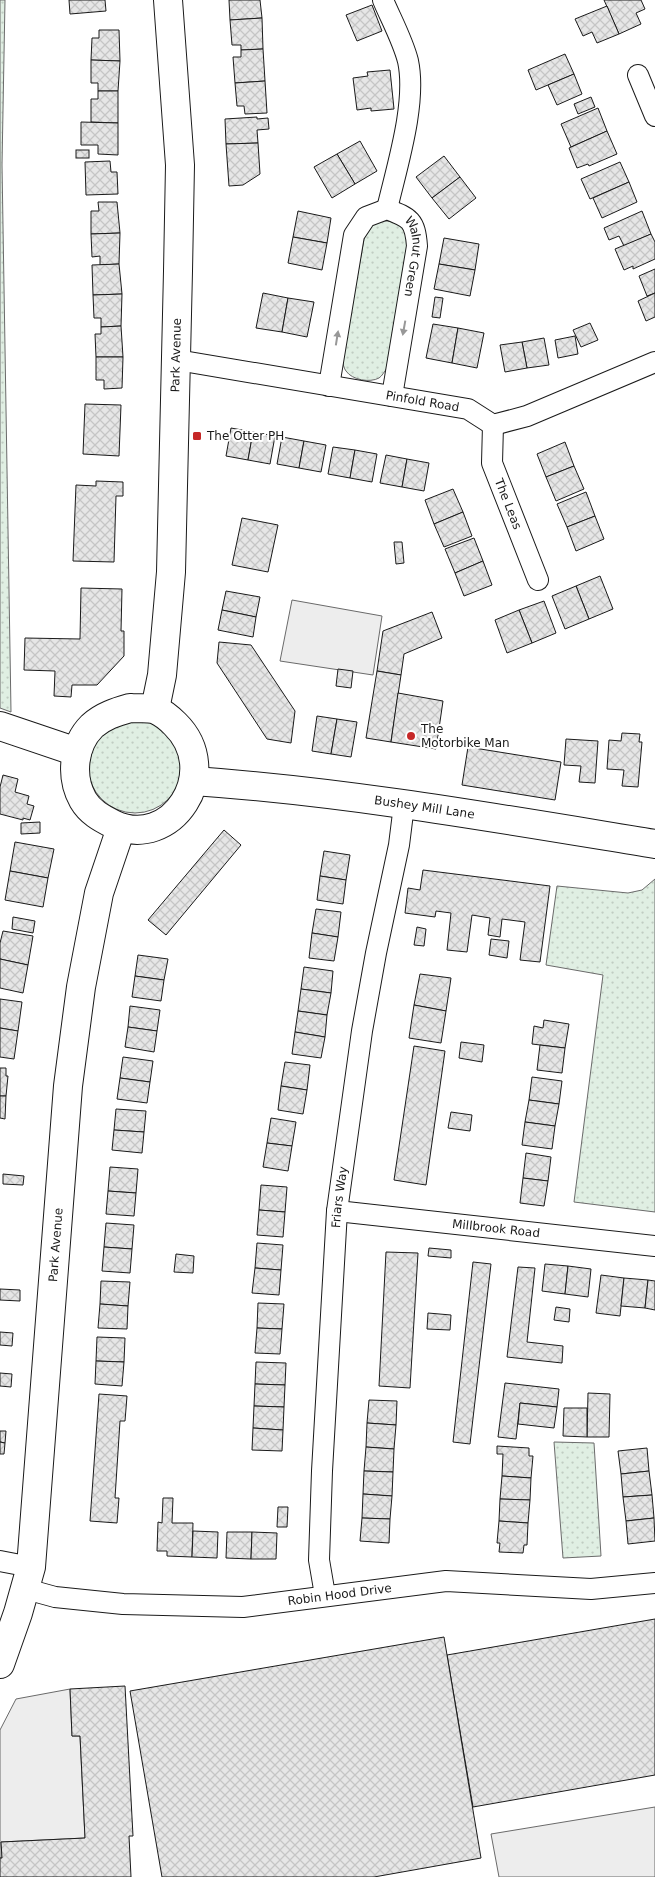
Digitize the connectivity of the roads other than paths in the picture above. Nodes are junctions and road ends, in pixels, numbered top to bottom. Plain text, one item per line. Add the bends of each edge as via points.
1 (168, 0) edge
2 (383, 0) edge
3 (638, 75) dead end
4 (655, 116) edge
5 (387, 208) junction
6 (177, 360) junction
7 (655, 362) edge
8 (329, 386) junction
9 (392, 396) junction
10 (493, 425) junction
11 (538, 580) dead end
12 (155, 709) junction
13 (0, 726) edge
14 (77, 752) junction
15 (194, 781) junction
16 (404, 805) junction
17 (122, 828) junction
18 (655, 844) edge
19 (337, 1211) junction
20 (655, 1246) edge
21 (0, 1562) edge
22 (28, 1578) junction
23 (655, 1583) edge
24 (325, 1595) junction
25 (0, 1664) edge

1 - 6 street, Park Avenue via 180,165
2 - 5 street via 408,59 411,80 405,127
3 - 4 street
8 -> 5 street, Walnut Green via 354,235 366,217
5 -> 9 street, Walnut Green via 406,216 416,232 417,246
6 - 8 street, Pinfold Road
6 - 12 street, Park Avenue via 171,572 162,675
7 - 10 street via 526,416
8 - 9 street, Pinfold Road
9 - 10 street, Pinfold Road via 468,409
10 - 11 street, The Leas via 492,463
12 - 14 street via 130,708 110,714 92,726
12 - 15 street via 184,733 193,752
13 - 14 street
14 - 17 street via 76,781 84,800 98,816
15 - 16 street, Bushey Mill Lane via 295,790
15 - 17 street via 187,800 173,816 154,826
16 - 18 street, Bushey Mill Lane
16 - 19 street, Friars Way via 400,845 362,1031
17 - 22 street, Park Avenue via 99,893 81,987 68,1086
19 - 20 street, Millbrook Road
19 - 24 street, Friars Way via 319,1560
21 - 22 street, Robin Hood Drive
22 - 24 street, Robin Hood Drive via 55,1597 123,1604 243,1607
22 - 25 street, Park Avenue
23 - 24 street, Robin Hood Drive via 591,1589 446,1581

